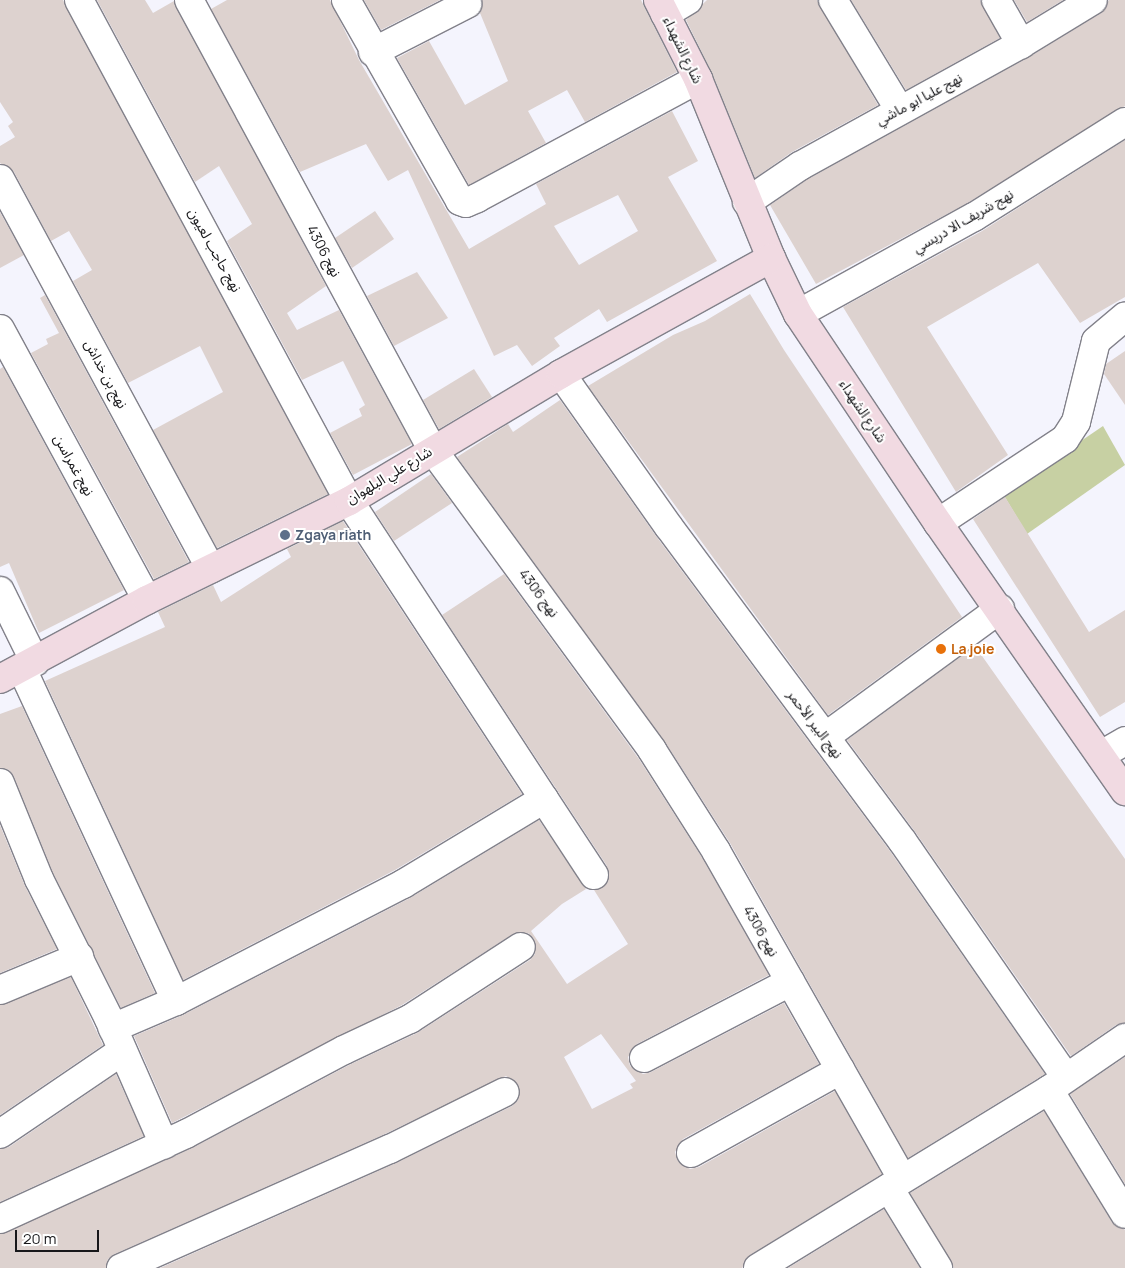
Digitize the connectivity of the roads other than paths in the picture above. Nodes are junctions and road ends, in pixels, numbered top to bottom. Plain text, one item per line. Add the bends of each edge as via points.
1 (79, 0) edge
2 (189, 0) edge
3 (346, 0) edge
4 (688, 0) edge
5 (833, 0) edge
6 (996, 0) edge
7 (1094, 0) edge
8 (467, 4) dead end
9 (662, 7) edge
10 (1021, 44) junction
11 (373, 52) junction
12 (698, 79) junction
13 (899, 109) junction
14 (1125, 122) edge
15 (0, 179) edge
16 (747, 202) junction
17 (770, 258) junction
18 (798, 314) junction
19 (1125, 317) edge
20 (0, 329) edge
21 (561, 374) junction
22 (432, 449) junction
23 (349, 501) junction
24 (938, 523) junction
25 (212, 569) junction
26 (0, 591) edge
27 (147, 600) junction
28 (1000, 609) junction
29 (19, 670) edge
30 (825, 737) junction
31 (1125, 741) edge
32 (1101, 755) junction
33 (1125, 791) edge
34 (2, 794) edge
35 (544, 800) junction
36 (594, 874) dead end
37 (521, 947) dead end
38 (79, 957) junction
39 (790, 982) junction
40 (0, 990) edge
41 (176, 1001) junction
42 (1125, 1038) edge
43 (118, 1040) junction
44 (644, 1058) dead end
45 (840, 1070) junction
46 (1058, 1083) junction
47 (505, 1092) dead end
48 (0, 1134) edge
49 (164, 1144) junction
50 (691, 1152) dead end
51 (896, 1183) junction
52 (1125, 1214) edge
53 (0, 1220) edge
54 (121, 1268) edge
55 (758, 1268) edge
56 (938, 1268) edge

1 - 23 street, نهج حاجب لعيون
2 - 22 street, نهج 4306
3 - 11 street
4 - 9 street
5 - 13 street
6 - 10 street
7 - 10 street, نهج عليا ابو ماشي
8 - 11 street
9 - 12 street, شارع الشهداء
10 - 13 street, نهج عليا ابو ماشي
11 - 12 street via 455,197 466,203
12 - 16 street, شارع الشهداء
13 - 16 street, نهج عليا ابو ماشي via 800,166
14 - 18 street, نهج شريف الا دريسي via 974,217
15 - 25 street, نهج بن خداش
16 - 17 street, شارع الشهداء
17 - 18 street, شارع الشهداء
17 - 21 street, شارع علي البلهوان
18 - 24 street, شارع الشهداء
19 - 24 street via 1096,341 1076,422 1065,439
20 - 27 street, نهج غمراسن
21 - 22 street, شارع علي البلهوان
21 - 30 street, نهج البير الأحمر via 669,528
22 - 23 street, شارع علي البلهوان
22 - 39 street, نهج 4306 via 652,750 716,851
23 - 25 street, شارع علي البلهوان
23 - 35 street, نهج حاجب لعيون
24 - 28 street, شارع الشهداء
25 - 27 street, شارع علي البلهوان
26 - 29 street
27 - 29 street, شارع علي البلهوان
28 - 30 street
28 - 32 street, شارع الشهداء
29 - 41 street
30 - 46 street, نهج البير الأحمر via 903,842
31 - 32 street
32 - 33 street, شارع الشهداء
34 - 38 street via 39,879
35 - 36 street, نهج حاجب لعيون
35 - 41 street via 402,884
37 - 49 street via 410,1019
38 - 40 street
38 - 43 street
39 - 44 street
39 - 45 street, نهج 4306
41 - 43 street
42 - 46 street
43 - 48 street
43 - 49 street
45 - 50 street
45 - 51 street, نهج 4306
46 - 51 street
46 - 52 street, نهج البير الأحمر
47 - 54 street via 390,1149
49 - 53 street
51 - 55 street
51 - 56 street, نهج 4306

